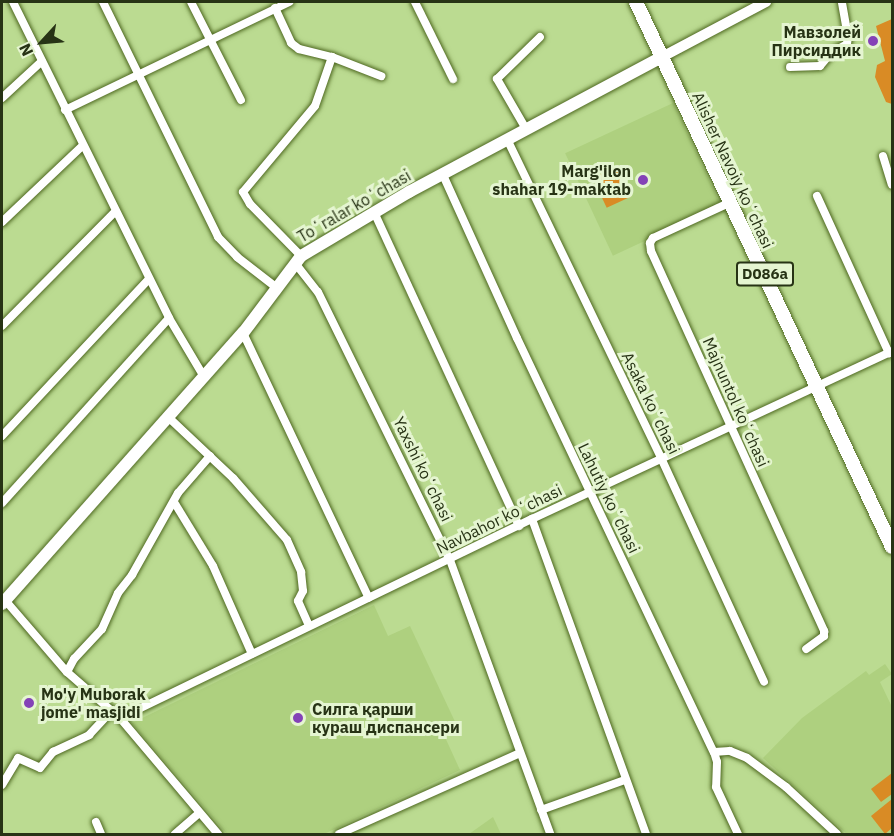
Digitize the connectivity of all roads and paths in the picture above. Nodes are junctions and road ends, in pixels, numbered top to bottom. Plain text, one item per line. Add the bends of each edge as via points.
1 (13, 2) edge
2 (103, 2) edge
3 (191, 2) edge
4 (289, 2) edge
5 (415, 2) edge
6 (636, 2) edge
7 (766, 2) edge
8 (842, 2) edge
9 (274, 8) junction
10 (540, 38) dead end
11 (210, 39) junction
12 (332, 57) junction
13 (662, 57) junction
14 (42, 61) junction
15 (790, 68) dead end
16 (139, 74) junction
17 (381, 76) dead end
18 (453, 79) dead end
19 (2, 98) edge
20 (241, 100) dead end
21 (65, 110) junction
22 (526, 129) junction
23 (507, 139) junction
24 (82, 146) junction
25 (883, 156) dead end
26 (443, 175) junction
27 (892, 185) edge
28 (817, 196) dead end
29 (731, 202) junction
30 (115, 212) junction
31 (374, 212) junction
32 (2, 222) edge
33 (298, 260) junction
34 (149, 279) junction
35 (277, 288) junction
36 (169, 318) junction
37 (2, 326) edge
38 (243, 333) junction
39 (891, 352) edge
40 (204, 377) junction
41 (817, 386) junction
42 (167, 416) junction
43 (731, 427) junction
44 (2, 436) edge
45 (210, 456) junction
46 (662, 460) junction
47 (590, 492) junction
48 (174, 502) junction
49 (2, 503) edge
50 (532, 519) junction
51 (519, 526) junction
52 (892, 547) edge
53 (450, 560) junction
54 (369, 598) junction
55 (3, 602) edge
56 (309, 626) junction
57 (806, 649) dead end
58 (252, 654) junction
59 (67, 672) junction
60 (764, 682) dead end
61 (112, 710) junction
62 (120, 718) junction
63 (714, 752) junction
64 (520, 753) junction
65 (625, 780) junction
66 (2, 785) edge
67 (542, 810) junction
68 (199, 813) junction
69 (96, 822) dead end
70 (101, 834) edge
71 (175, 834) edge
72 (218, 834) edge
73 (339, 834) edge
74 (550, 834) edge
75 (646, 834) edge
76 (738, 834) edge
77 (837, 834) edge

1 - 14 street
2 - 16 street
3 - 11 street
4 - 9 street
5 - 18 street
6 - 13 main road, Alisher Navoiy koʻchasi / D086a
7 - 13 street, Toʻralar koʻchasi
8 - 15 street via 847,44 831,53 820,66
9 - 11 street
9 - 12 street via 291,43 299,49
10 - 22 street via 497,79
11 - 16 street
11 - 20 street
12 - 17 street
12 - 33 street, Yaxshi koʻchasi via 315,106 243,192
13 - 22 main road, Toʻralar koʻchasi
13 - 29 main road, Alisher Navoiy koʻchasi / D086a
14 - 19 street
14 - 21 street
16 - 21 street
16 - 35 street via 218,237
21 - 24 street
22 - 23 main road, Toʻralar koʻchasi
23 - 26 main road, Toʻralar koʻchasi
23 - 46 street, Asaka koʻchasi
24 - 30 street
24 - 32 street
25 - 27 street
26 - 31 main road, Toʻralar koʻchasi
26 - 47 street, Lahutiy koʻchasi
28 - 39 street
29 - 41 main road, Alisher Navoiy koʻchasi / D086a
29 - 43 street, Majnuntol koʻchasi via 653,238 650,243
30 - 34 street
30 - 37 street
31 - 33 main road, Toʻralar koʻchasi
31 - 51 street
33 - 35 main road, Toʻralar koʻchasi
33 - 53 street, Yaxshi koʻchasi via 318,292
34 - 36 street
34 - 44 street
35 - 38 main road, Toʻralar koʻchasi
36 - 40 street
36 - 49 street
38 - 40 main road, Toʻralar koʻchasi
38 - 54 street
39 - 41 street, Navbahor koʻchasi
40 - 42 main road, Toʻralar koʻchasi
41 - 43 street, Navbahor koʻchasi
41 - 52 main road, Alisher Navoiy koʻchasi / D086a
42 - 45 street
42 - 55 main road, Toʻralar koʻchasi
43 - 46 street, Navbahor koʻchasi
43 - 57 street, Majnuntol koʻchasi via 824,632
45 - 48 street
45 - 56 street via 286,540 301,572 303,591 298,601
46 - 47 street, Navbahor koʻchasi
46 - 60 street, Asaka koʻchasi
47 - 50 street, Navbahor koʻchasi
47 - 63 street, Lahutiy koʻchasi
48 - 58 street via 213,566
48 - 59 street via 118,593 102,629
50 - 51 street, Navbahor koʻchasi
50 - 65 street
51 - 53 street, Navbahor koʻchasi
53 - 54 street, Navbahor koʻchasi
53 - 64 street, Yaxshi koʻchasi
54 - 56 street, Navbahor koʻchasi
55 - 59 street
56 - 58 street, Navbahor koʻchasi
58 - 62 street, Navbahor koʻchasi
59 - 61 street
61 - 62 street
61 - 66 street via 89,735 53,752 40,768 18,758
62 - 68 street
63 - 76 street, Lahutiy koʻchasi via 716,787
63 - 77 street via 730,751 747,758 786,787
64 - 67 street, Yaxshi koʻchasi
64 - 73 street
65 - 67 street
65 - 75 street
67 - 74 street, Yaxshi koʻchasi
68 - 71 street
68 - 72 street
69 - 70 street

